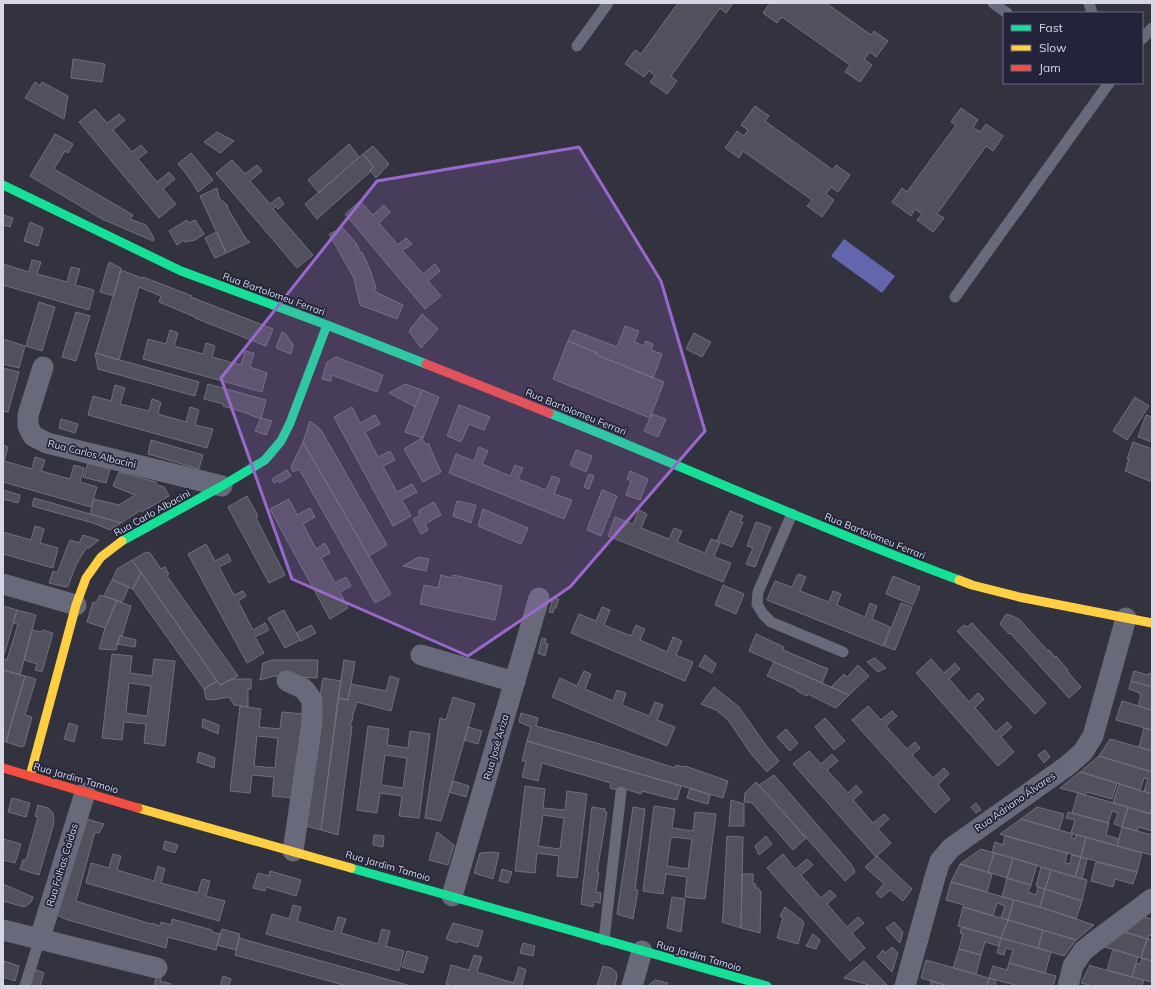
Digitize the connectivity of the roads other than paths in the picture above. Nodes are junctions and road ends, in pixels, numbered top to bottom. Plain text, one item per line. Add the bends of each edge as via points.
1 (608, 3) edge
2 (993, 3) edge
3 (1006, 12) edge
4 (1152, 28) edge
5 (1143, 38) edge
6 (577, 46) dead end
7 (1106, 84) edge
8 (4, 186) edge
9 (956, 297) dead end
10 (327, 325) junction
11 (43, 367) dead end
12 (222, 486) junction
13 (792, 514) junction
14 (3, 584) edge
15 (539, 598) dead end
16 (76, 605) junction
17 (1126, 618) junction
18 (1152, 623) edge
19 (843, 652) dead end
20 (421, 655) dead end
21 (287, 681) dead end
22 (515, 682) junction
23 (3, 768) edge
24 (30, 776) junction
25 (621, 792) dead end
26 (85, 793) junction
27 (293, 851) junction
28 (452, 896) junction
29 (1152, 899) edge
30 (3, 930) edge
31 (40, 938) junction
32 (604, 940) junction
33 (642, 951) junction
34 (157, 968) dead end
35 (25, 986) edge
36 (632, 986) edge
37 (767, 986) edge
38 (905, 986) edge
39 (1068, 986) edge

1 - 6 lane
2 - 3 lane
4 - 5 lane
7 - 9 lane
8 - 10 street, Rua Bartolomeu Ferrari via 181,271
10 - 12 street, Rua Carlo Albacini via 281,441 265,460
10 - 13 street, Rua Bartolomeu Ferrari via 575,423
11 - 12 street, Rua Carlos Albacini via 28,415 28,426 38,440
12 - 16 street, Rua Carlo Albacini via 126,538 101,557 86,578
13 - 17 street, Rua Bartolomeu Ferrari via 972,585
13 - 19 lane via 758,592 757,604 772,622
14 - 16 street
15 - 22 street, Rua José Ariza
16 - 24 street, Rua Carlo Albacini
17 - 18 street, Rua Bartolomeu Ferrari
17 - 38 street, Rua Adriano Álvares via 1093,736 1083,752 951,848 940,861
20 - 22 street
21 - 27 street via 304,688 312,700 312,723
22 - 28 street, Rua José Ariza
23 - 24 street, Rua Jardim Tamoio
24 - 26 street, Rua Jardim Tamoio
25 - 32 lane
26 - 27 street, Rua Jardim Tamoio
26 - 31 street, Rua Folhas Caidas
27 - 28 street, Rua Jardim Tamoio
28 - 32 street, Rua Jardim Tamoio
29 - 39 street via 1083,951 1073,966
30 - 31 street
31 - 34 street
31 - 35 lane, Rua Folhas Caidas
32 - 33 street, Rua Jardim Tamoio
33 - 36 street
33 - 37 street, Rua Jardim Tamoio

